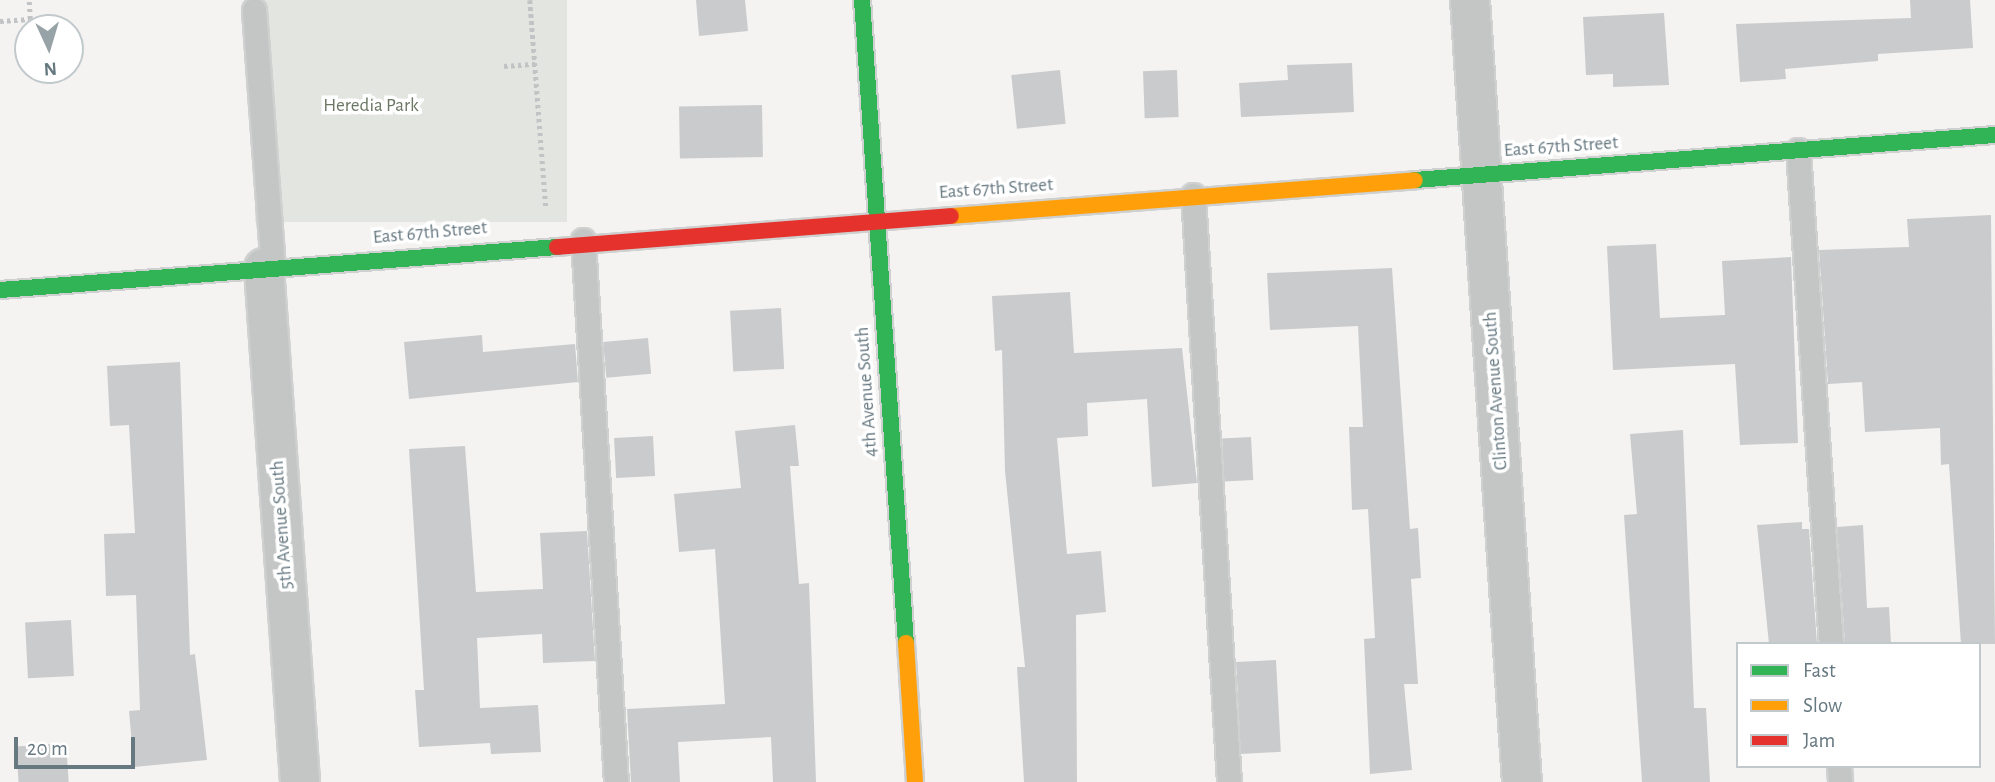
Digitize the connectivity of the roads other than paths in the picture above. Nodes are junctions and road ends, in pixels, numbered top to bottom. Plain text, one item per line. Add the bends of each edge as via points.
1 (862, 0) edge
2 (1470, 0) edge
3 (254, 10) dead end
4 (1995, 135) edge
5 (1798, 150) junction
6 (1482, 173) junction
7 (1193, 195) junction
8 (877, 218) junction
9 (583, 240) junction
10 (269, 268) junction
11 (0, 290) edge
12 (1831, 642) edge
13 (300, 782) edge
14 (616, 782) edge
15 (915, 782) edge
16 (1229, 782) edge
17 (1522, 782) edge

1 - 8 street, 4th Avenue South
2 - 6 street, Clinton Avenue South
3 - 10 lane
4 - 5 street, East 67th Street
5 - 6 street, East 67th Street
5 - 12 lane
6 - 7 street, East 67th Street
6 - 17 street, Clinton Avenue South
7 - 8 street, East 67th Street
7 - 16 lane
8 - 9 street, East 67th Street
8 - 15 street, 4th Avenue South
9 - 10 street, East 67th Street
9 - 14 lane
10 - 11 street, East 67th Street
10 - 13 street, 5th Avenue South

